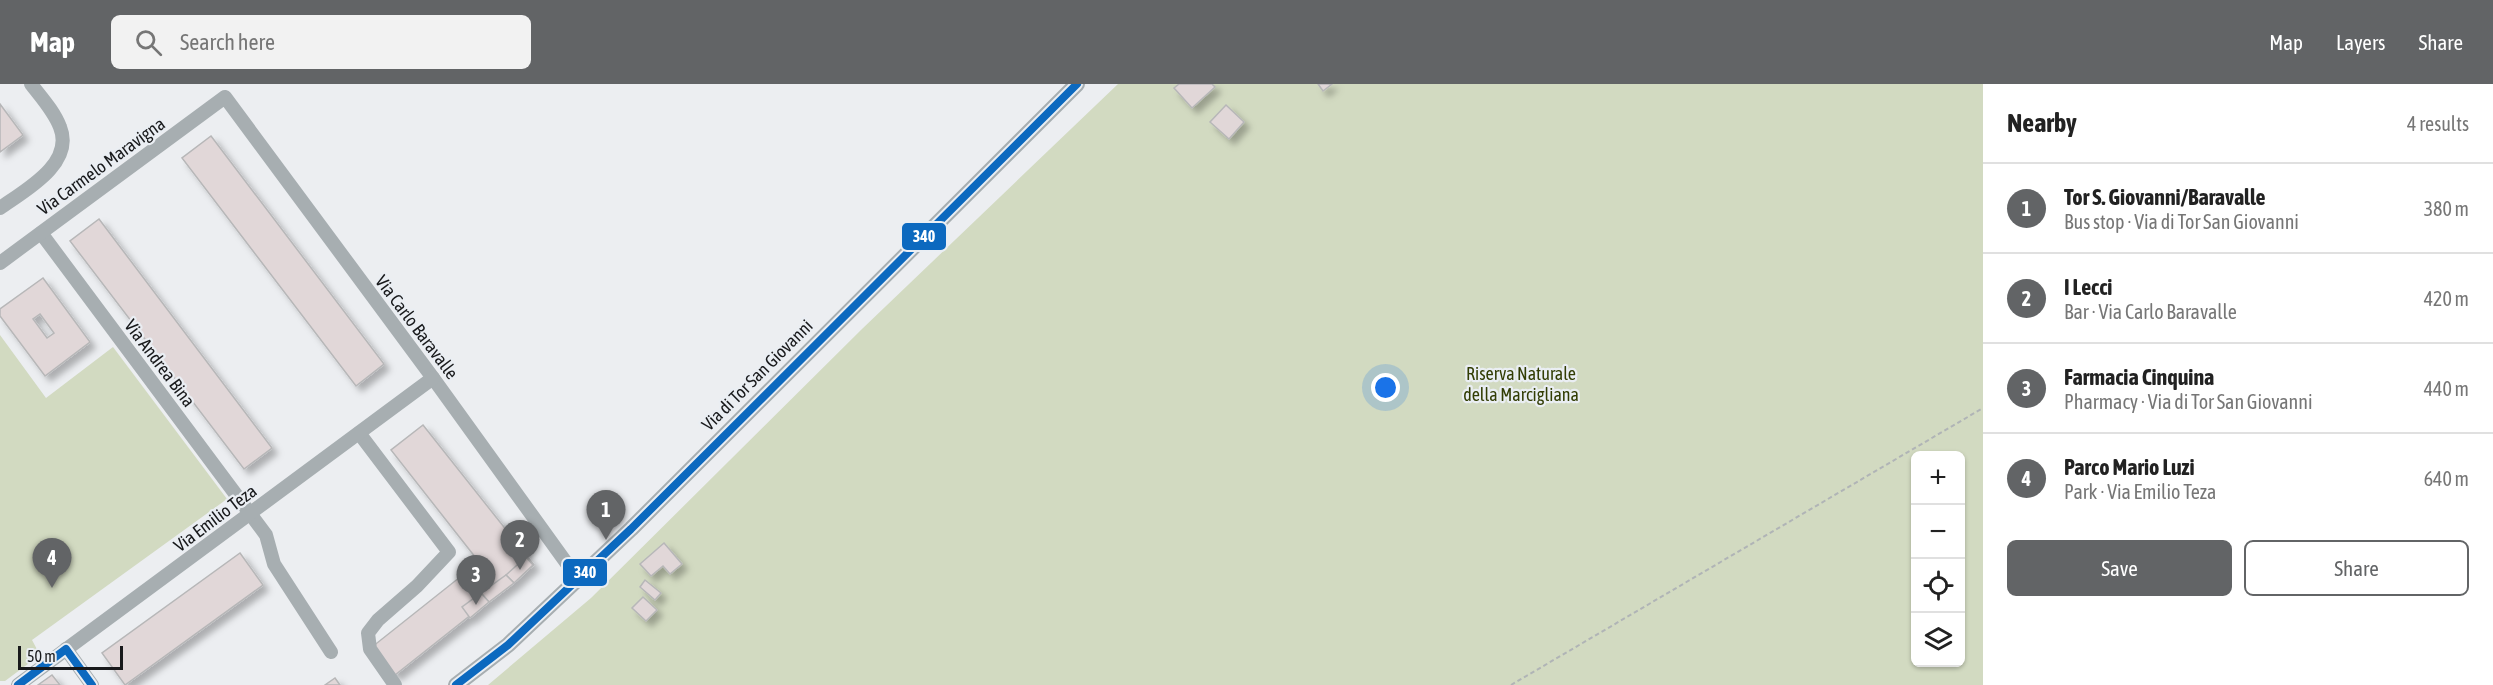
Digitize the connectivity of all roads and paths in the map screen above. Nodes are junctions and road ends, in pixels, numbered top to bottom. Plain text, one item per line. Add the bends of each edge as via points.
1 (31, 84) edge
2 (1077, 84) edge
3 (225, 98) joint
4 (0, 208) edge
5 (41, 233) junction
6 (0, 264) edge
7 (433, 378) junction
8 (1983, 408) edge
9 (359, 433) junction
10 (250, 514) junction
11 (578, 579) junction
12 (66, 649) junction
13 (331, 652) dead end
14 (18, 685) edge
15 (92, 685) edge
16 (395, 685) edge
17 (456, 685) edge
18 (1511, 685) edge

1 - 4 street via 61,129 61,147 57,162 44,175
2 - 11 street, Via di Tor San Giovanni
3 - 5 street, Via Carmelo Maravigna
3 - 7 street, Via Carlo Baravalle
5 - 6 street, Via Carmelo Maravigna
5 - 10 street, Via Andrea Bina
7 - 9 street, Via Emilio Teza
7 - 11 street, Via Carlo Baravalle
8 - 18 path
9 - 10 street, Via Emilio Teza
9 - 16 street via 449,552 369,633 370,649
10 - 12 street, Via Emilio Teza
10 - 13 street, Via Andrea Bina via 266,534 274,564
11 - 17 street, Via di Tor San Giovanni via 508,645
12 - 14 street, Via Emilio Teza
12 - 15 street

